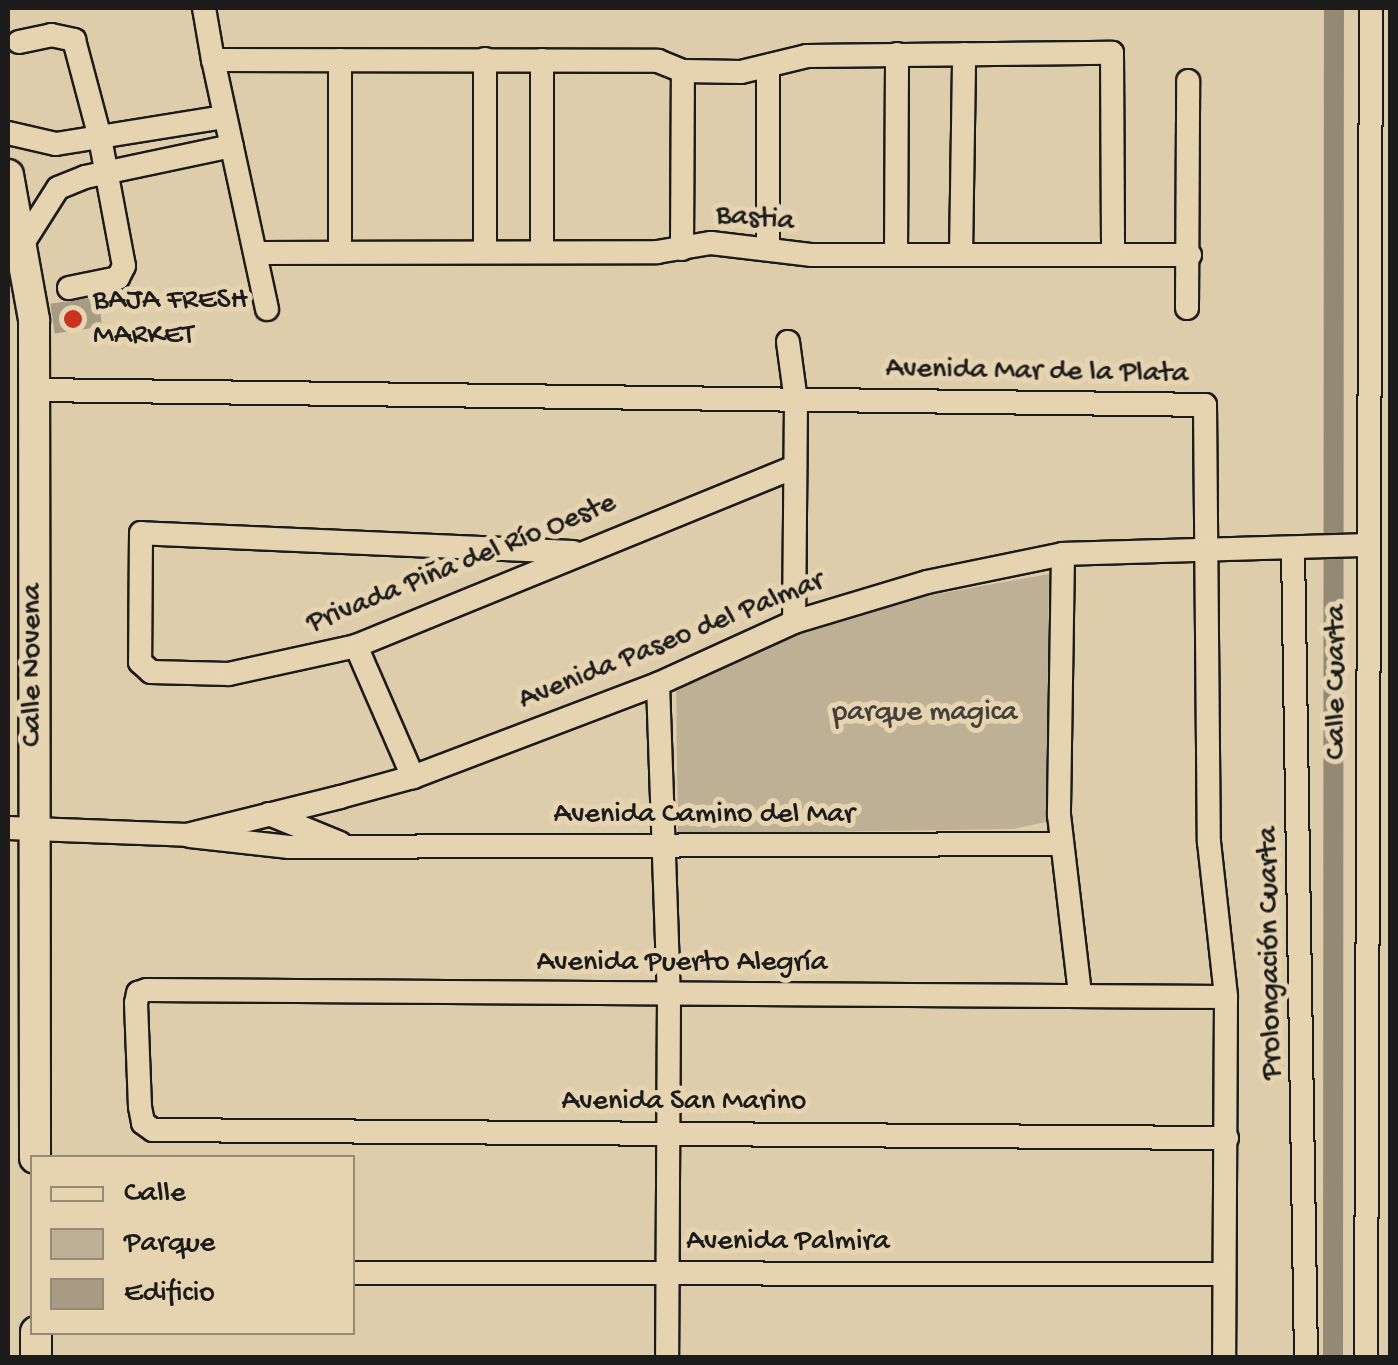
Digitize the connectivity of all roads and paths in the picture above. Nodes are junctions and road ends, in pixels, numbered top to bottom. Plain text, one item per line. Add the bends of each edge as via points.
1 (204, 8) edge
2 (1371, 8) edge
3 (19, 42) dead end
4 (897, 54) junction
5 (964, 54) junction
6 (485, 59) junction
7 (213, 60) junction
8 (340, 60) junction
9 (542, 60) junction
10 (768, 69) junction
11 (684, 71) junction
12 (1188, 81) dead end
13 (225, 118) junction
14 (8, 133) edge
15 (100, 138) junction
16 (232, 146) junction
17 (105, 172) junction
18 (8, 175) edge
19 (23, 243) junction
20 (682, 249) junction
21 (768, 249) junction
22 (486, 251) junction
23 (256, 252) junction
24 (340, 252) junction
25 (542, 252) junction
26 (896, 255) junction
27 (961, 255) junction
28 (1113, 255) junction
29 (1190, 255) junction
30 (69, 288) dead end
31 (1187, 308) dead end
32 (267, 310) dead end
33 (788, 342) dead end
34 (34, 390) junction
35 (796, 401) junction
36 (794, 466) junction
37 (1359, 546) junction
38 (1300, 549) junction
39 (1206, 550) junction
40 (573, 552) junction
41 (1063, 554) junction
42 (794, 622) junction
43 (356, 646) junction
44 (658, 684) junction
45 (412, 777) junction
46 (340, 798) junction
47 (262, 814) junction
48 (21, 831) edge
49 (186, 835) junction
50 (1060, 844) junction
51 (348, 847) junction
52 (665, 848) junction
53 (670, 994) junction
54 (1080, 994) junction
55 (1226, 997) junction
56 (143, 1123) joint
57 (664, 1133) junction
58 (1227, 1138) junction
59 (35, 1155) edge
60 (1366, 1202) junction
61 (1390, 1203) edge
62 (668, 1272) junction
63 (355, 1273) edge
64 (1222, 1274) junction
65 (667, 1358) edge
66 (1224, 1358) edge
67 (1306, 1358) edge
68 (1366, 1358) edge

1 - 7 street
2 - 37 street, Calle Cuarta
3 - 15 street via 51,35 74,40
4 - 5 street
4 - 10 street via 807,56
4 - 26 street
5 - 27 street
5 - 28 street via 1112,53
6 - 8 street
6 - 9 street
6 - 22 street
7 - 8 street
7 - 13 street
8 - 24 street
9 - 11 street via 658,61
9 - 25 street
10 - 11 street
10 - 21 street
11 - 20 street
12 - 29 street
13 - 15 street
13 - 16 street
14 - 15 street via 56,144
15 - 17 street
16 - 17 street
16 - 23 street
17 - 19 street via 58,188
17 - 30 street via 124,266 118,278
18 - 19 main road, Calle Novena
19 - 34 main road, Calle Novena
20 - 21 street, Bastia via 711,243
20 - 25 street, Bastia
21 - 26 street, Bastia
22 - 24 street, Bastia
22 - 25 street, Bastia
23 - 24 street, Bastia
23 - 32 street
26 - 27 street, Bastia
27 - 28 street, Bastia
28 - 29 street, Bastia
29 - 31 street
33 - 35 street
34 - 35 street, Avenida Mar de la Plata
34 - 48 main road, Calle Novena
35 - 36 street
35 - 39 street, Avenida Mar de la Plata via 1197,402 1205,405 1210,424
36 - 40 street, Privada Piña del Río Oeste
36 - 42 street
37 - 38 street, Avenida Paseo del Palmar
37 - 60 street, Calle Cuarta
38 - 39 street, Avenida Paseo del Palmar
38 - 67 street, Prolongación Cuarta
39 - 41 street, Avenida Paseo del Palmar
39 - 55 street, Avenida Mar de la Plata via 1209,842
40 - 43 street, Privada Piña del Río Oeste
40 - 43 street, Privada Piña del Río Oeste via 140,533 143,669 229,674
41 - 42 street, Avenida Paseo del Palmar via 884,592
41 - 50 street
42 - 44 street, Avenida Paseo del Palmar
43 - 45 street
44 - 45 street, Avenida Paseo del Palmar
44 - 52 street
45 - 46 street, Avenida Paseo del Palmar
46 - 47 street, Avenida Paseo del Palmar
46 - 51 street via 328,822
47 - 49 street, Avenida Paseo del Palmar
47 - 51 street, Avenida Camino del Mar via 289,817
48 - 49 street, Avenida Paseo del Palmar
48 - 59 main road, Calle Novena
49 - 51 street, Avenida Camino del Mar via 216,843
50 - 52 street, Avenida Camino del Mar
50 - 54 street
51 - 52 street, Avenida Camino del Mar
52 - 53 street
53 - 54 street, Avenida Puerto Alegría
53 - 56 street, Avenida Puerto Alegría via 138,993
53 - 57 street
54 - 55 street, Avenida Puerto Alegría
55 - 58 street, Avenida Mar de la Plata
56 - 57 street, Avenida San Marino via 153,1130
57 - 58 street, Avenida San Marino
57 - 62 street
58 - 64 street, Avenida Mar de la Plata
60 - 61 street
60 - 68 street, Calle Cuarta
62 - 63 street, Avenida Palmira
62 - 64 street, Avenida Palmira
62 - 65 street
64 - 66 street, Avenida Mar de la Plata

